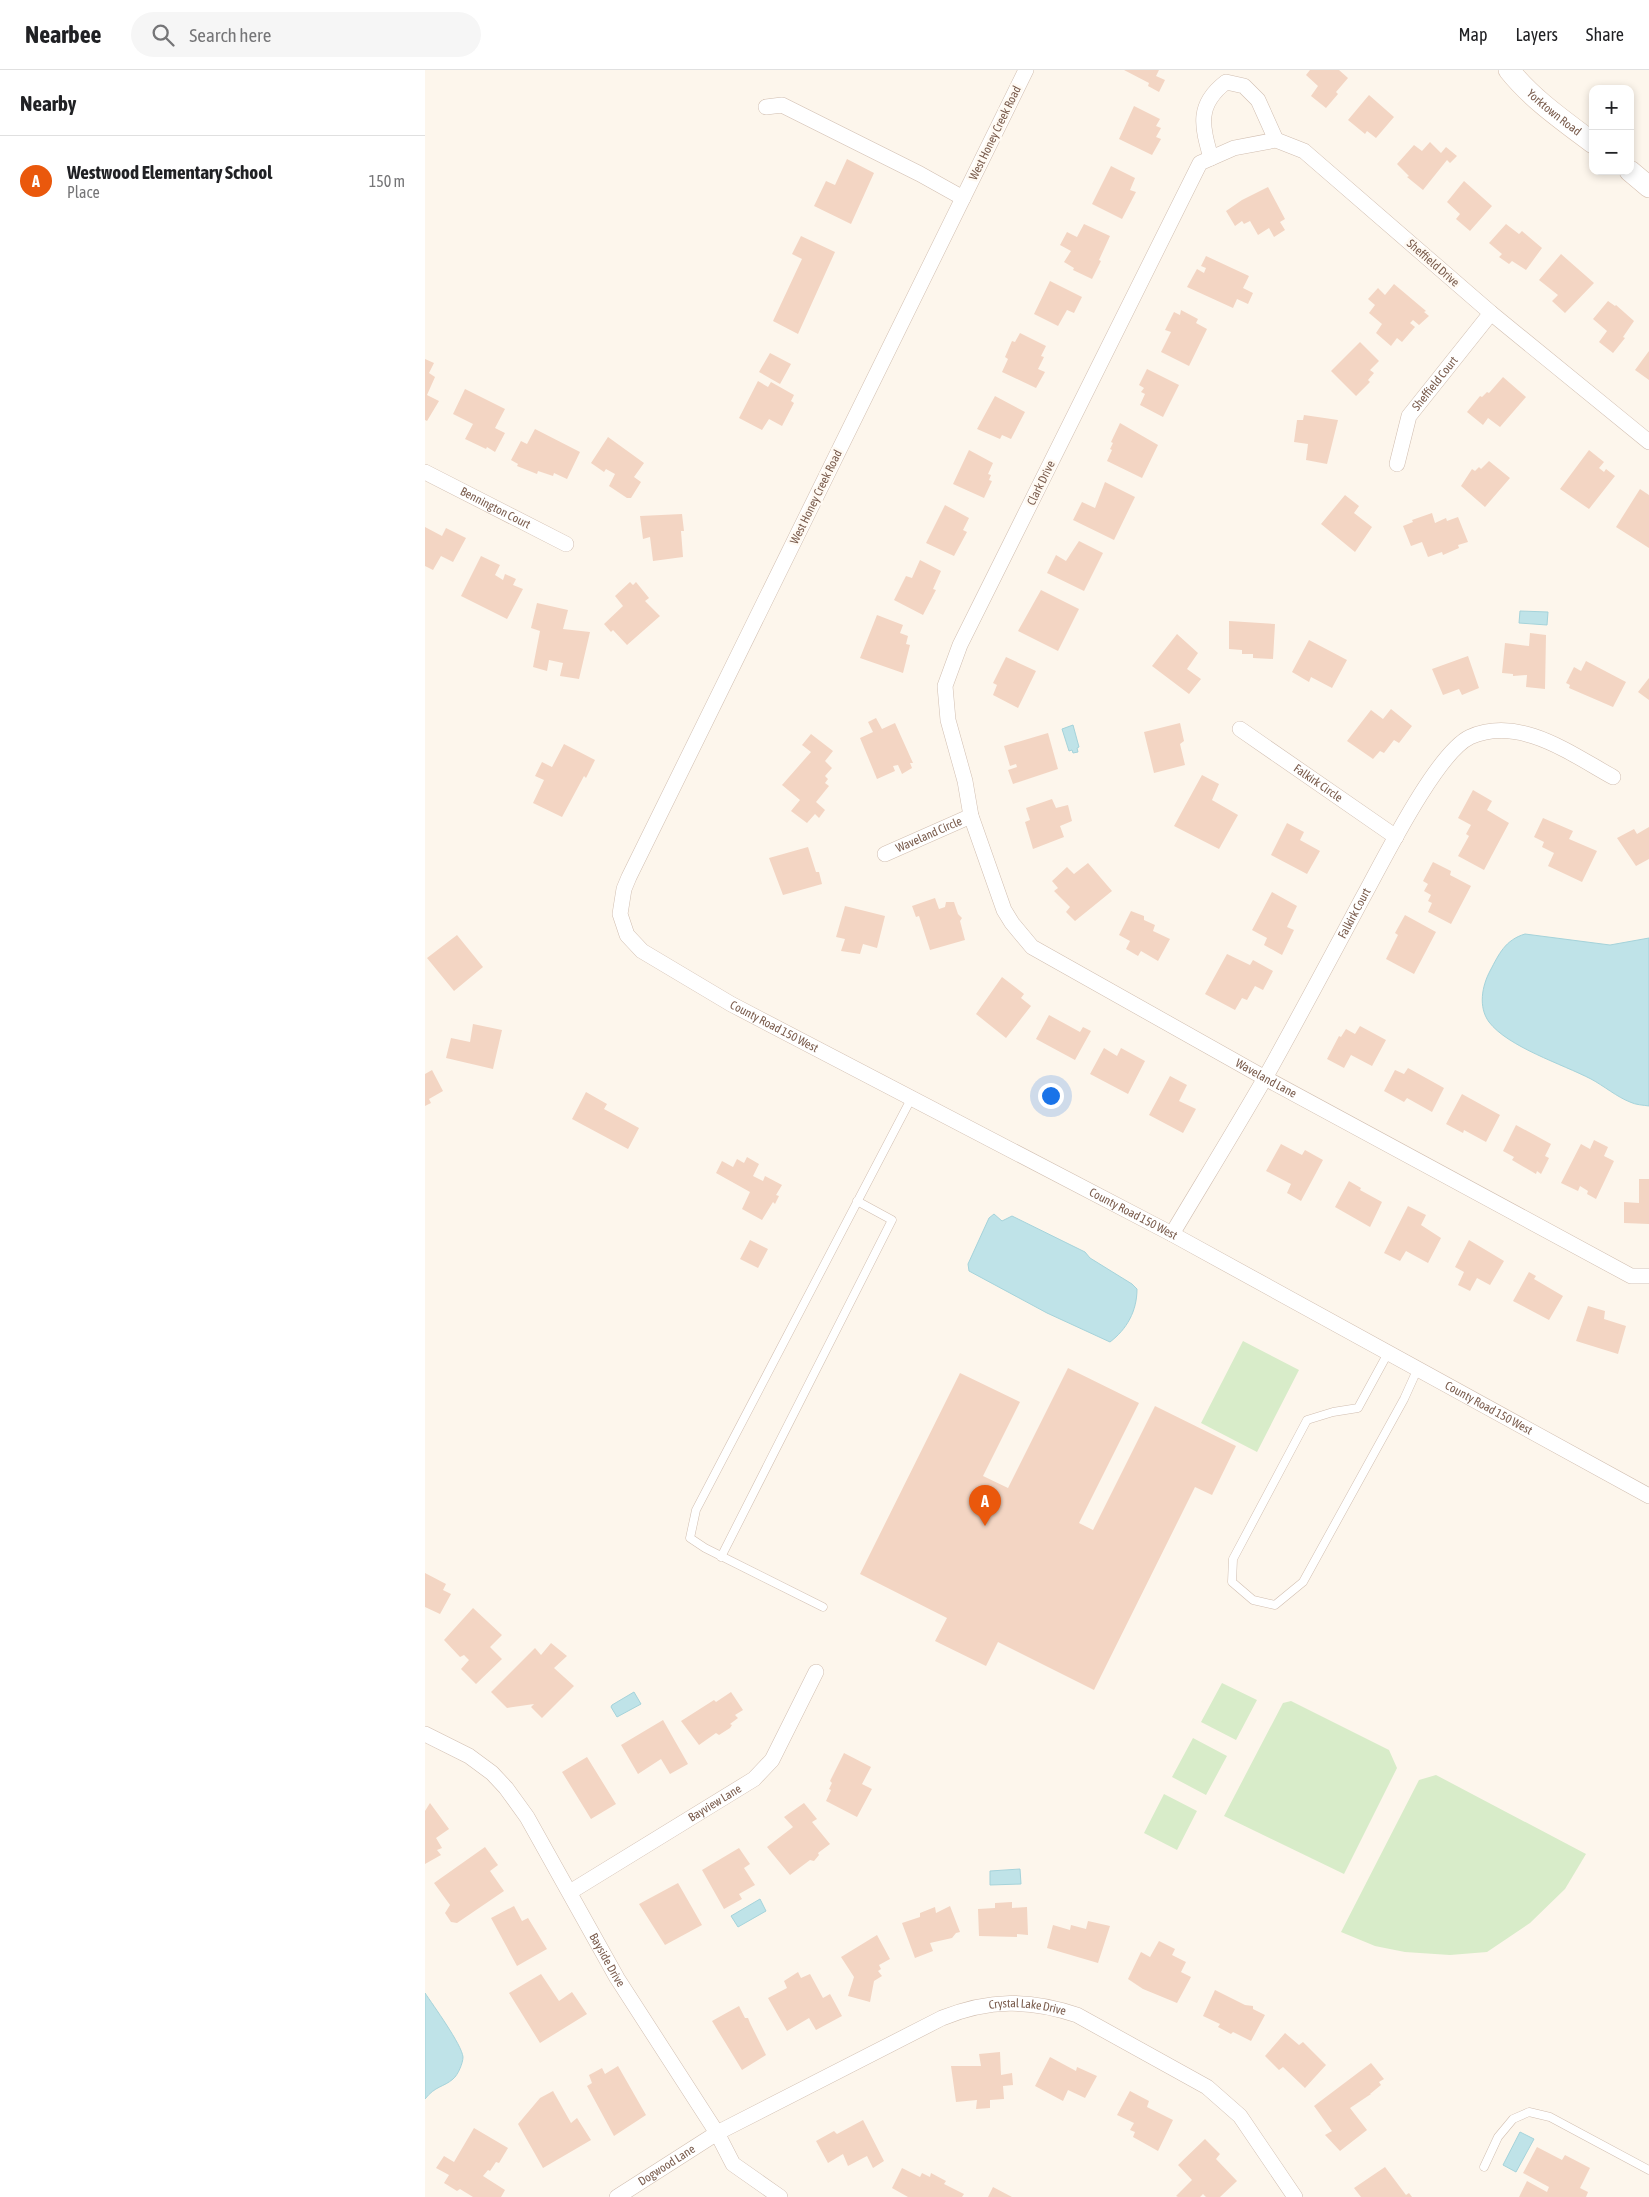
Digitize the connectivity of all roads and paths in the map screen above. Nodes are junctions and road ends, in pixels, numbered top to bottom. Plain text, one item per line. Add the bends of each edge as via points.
1 (1026, 70) edge
2 (1509, 73) edge
3 (766, 107) dead end
4 (1276, 140) junction
5 (1589, 140) edge
6 (1206, 161) junction
7 (1634, 174) edge
8 (1649, 187) edge
9 (963, 198) junction
10 (1491, 313) junction
11 (1649, 442) edge
12 (1397, 464) dead end
13 (425, 472) edge
14 (566, 544) dead end
15 (1240, 729) dead end
16 (1613, 777) dead end
17 (971, 816) junction
18 (1396, 837) junction
19 (885, 854) dead end
20 (623, 927) joint
21 (1265, 1078) junction
22 (911, 1099) junction
23 (857, 1201) junction
24 (1172, 1234) junction
25 (1649, 1276) edge
26 (1388, 1353) junction
27 (1419, 1368) junction
28 (1649, 1496) edge
29 (721, 1557) junction
30 (823, 1607) dead end
31 (815, 1672) dead end
32 (425, 1734) edge
33 (570, 1892) junction
34 (717, 2134) junction
35 (1484, 2167) dead end
36 (1649, 2170) edge
37 (617, 2197) edge
38 (780, 2197) edge
39 (1295, 2197) edge

1 - 9 street, West Honey Creek Road
2 - 5 street, Yorktown Road
3 - 9 street via 782,105
4 - 6 street via 1234,148
4 - 6 street via 1257,100 1245,86 1226,82 1212,94 1205,111
4 - 10 street, Sheffield Drive via 1304,151 1327,169
6 - 17 street, Clark Drive via 949,672 945,686 948,720
7 - 8 street
9 - 20 street, West Honey Creek Road via 629,877 621,902
10 - 11 street, Sheffield Drive
10 - 12 street, Sheffield Court via 1409,416
13 - 14 street, Bennington Court
15 - 18 street, Falkirk Circle
16 - 18 street, Falkirk Court via 1536,736 1501,730 1479,734 1468,738 1448,756
17 - 19 street, Waveland Circle
17 - 21 street, Waveland Lane via 1004,910 1032,947
18 - 21 street, Falkirk Court
20 - 22 street, County Road 150 West via 642,951 731,1004
21 - 24 street, Falkirk Court
21 - 25 street, Waveland Lane via 1631,1276
22 - 23 lane
22 - 24 street, County Road 150 West
23 - 29 lane via 696,1510 690,1538
23 - 29 lane via 893,1220
24 - 26 street, County Road 150 West
26 - 27 street, County Road 150 West
26 - 27 lane via 1358,1408 1307,1420 1233,1559 1232,1582 1253,1600 1275,1605 1303,1582
27 - 28 street, County Road 150 West
29 - 30 lane
31 - 33 street, Bayview Lane via 772,1760 754,1779
32 - 33 street, Bayside Drive via 469,1756 501,1783 527,1817
33 - 34 street, Bayside Drive via 617,1978
34 - 37 street, Dogwood Lane
34 - 38 street, Bayside Drive via 733,2164
34 - 39 street, Crystal Lake Drive via 957,2012 994,2004 1033,2004 1077,2015 1207,2087 1240,2116
35 - 36 lane via 1498,2137 1513,2119 1529,2112 1551,2117

